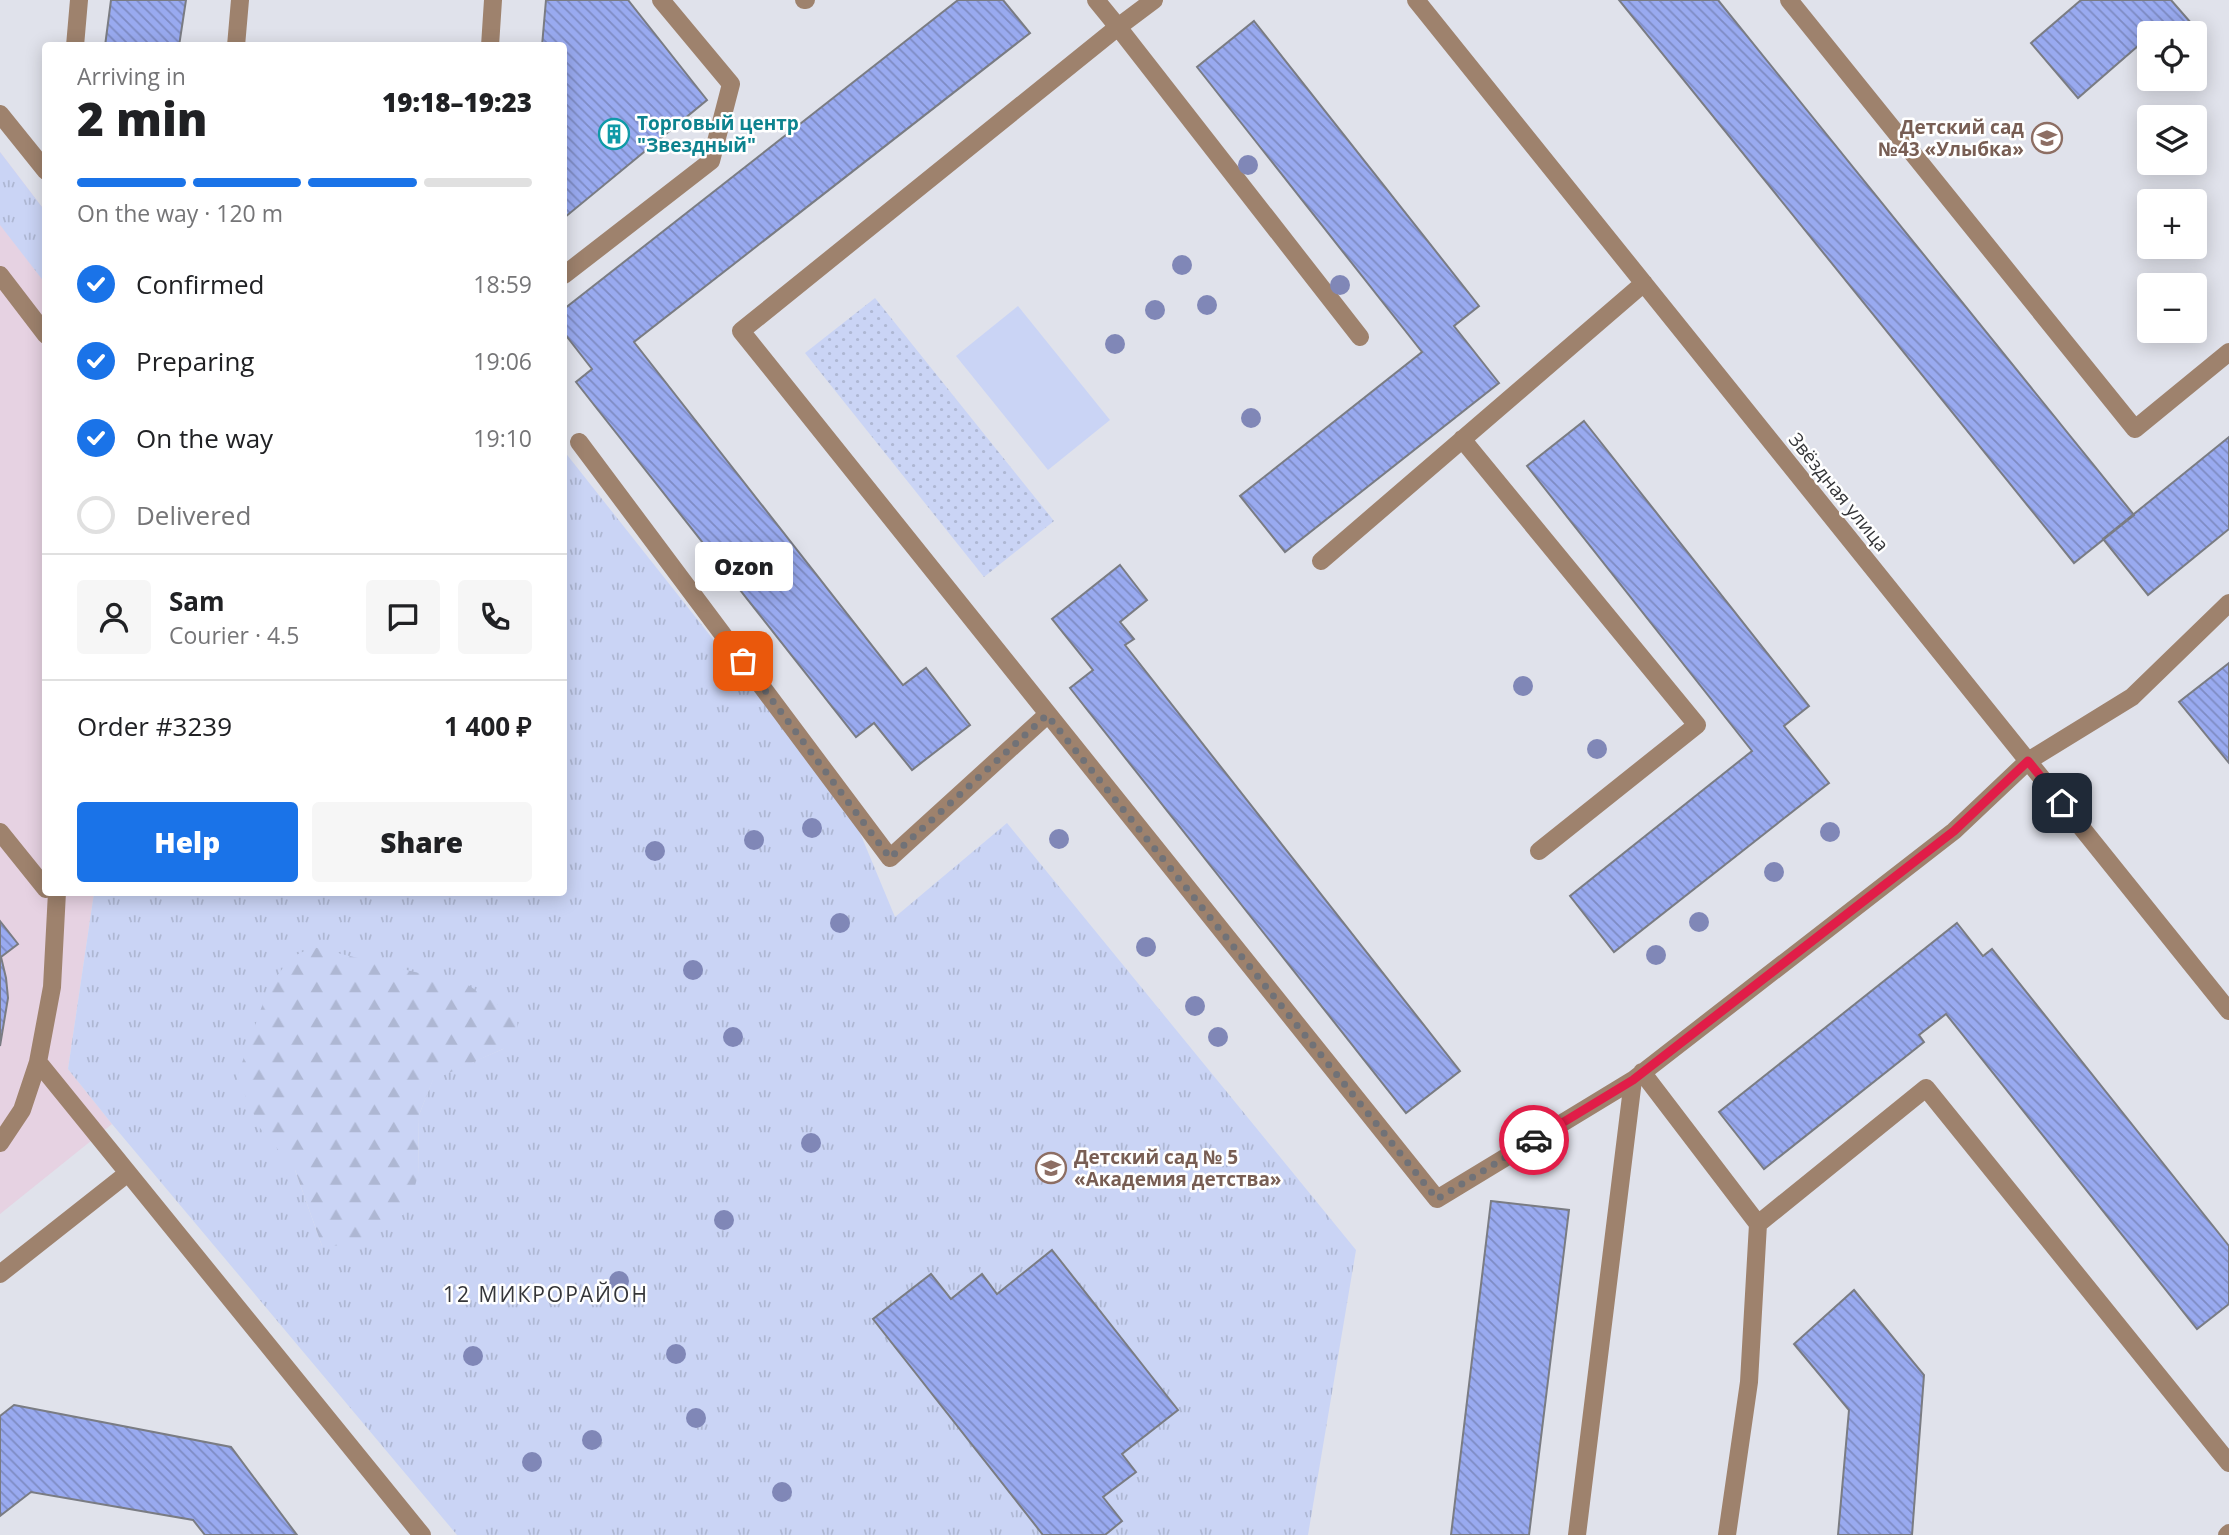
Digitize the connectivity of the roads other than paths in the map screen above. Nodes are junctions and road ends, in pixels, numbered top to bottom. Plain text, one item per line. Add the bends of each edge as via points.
1 (79, 0) edge
2 (240, 0) edge
3 (493, 0) edge
4 (661, 0) edge
5 (1096, 0) edge
6 (1154, 0) edge
7 (1789, 0) edge
8 (1423, 2) edge
9 (1118, 27) junction
10 (75, 42) edge
11 (236, 42) edge
12 (490, 42) edge
13 (0, 114) edge
14 (42, 167) edge
15 (567, 273) edge
16 (0, 275) edge
17 (1644, 283) junction
18 (42, 330) edge
19 (1360, 337) dead end
20 (2229, 352) edge
21 (1462, 439) junction
22 (579, 442) dead end
23 (1321, 561) dead end
24 (2229, 603) edge
25 (1047, 715) junction
26 (2028, 761) junction
27 (0, 832) edge
28 (1539, 851) dead end
29 (42, 882) edge
30 (52, 896) edge
31 (2229, 1011) edge
32 (38, 1062) junction
33 (1637, 1076) junction
34 (0, 1143) edge
35 (128, 1172) junction
36 (1758, 1224) junction
37 (0, 1274) edge
38 (2229, 1463) edge
39 (422, 1535) edge
40 (1577, 1535) edge
41 (1727, 1535) edge

1 - 10 street
2 - 11 street
3 - 12 street
4 - 15 street via 731,84 711,162
5 - 9 street
6 - 9 street
7 - 20 street via 2135,429
8 - 17 street, Звёздная улица
9 - 19 street
9 - 25 street via 741,331
13 - 14 street
16 - 18 street
17 - 21 street
17 - 26 street, Звёздная улица
21 - 23 street
21 - 28 street via 1697,725
22 - 25 street via 890,858
24 - 26 street via 2132,697
25 - 33 street via 1437,1199
26 - 31 street, Звёздная улица
26 - 33 street via 1954,831
27 - 29 street
30 - 32 street via 52,987
32 - 34 street via 22,1110
32 - 35 street
33 - 36 street
33 - 40 street
35 - 37 street
35 - 39 street
36 - 38 street via 1926,1088
36 - 41 street via 1749,1382

